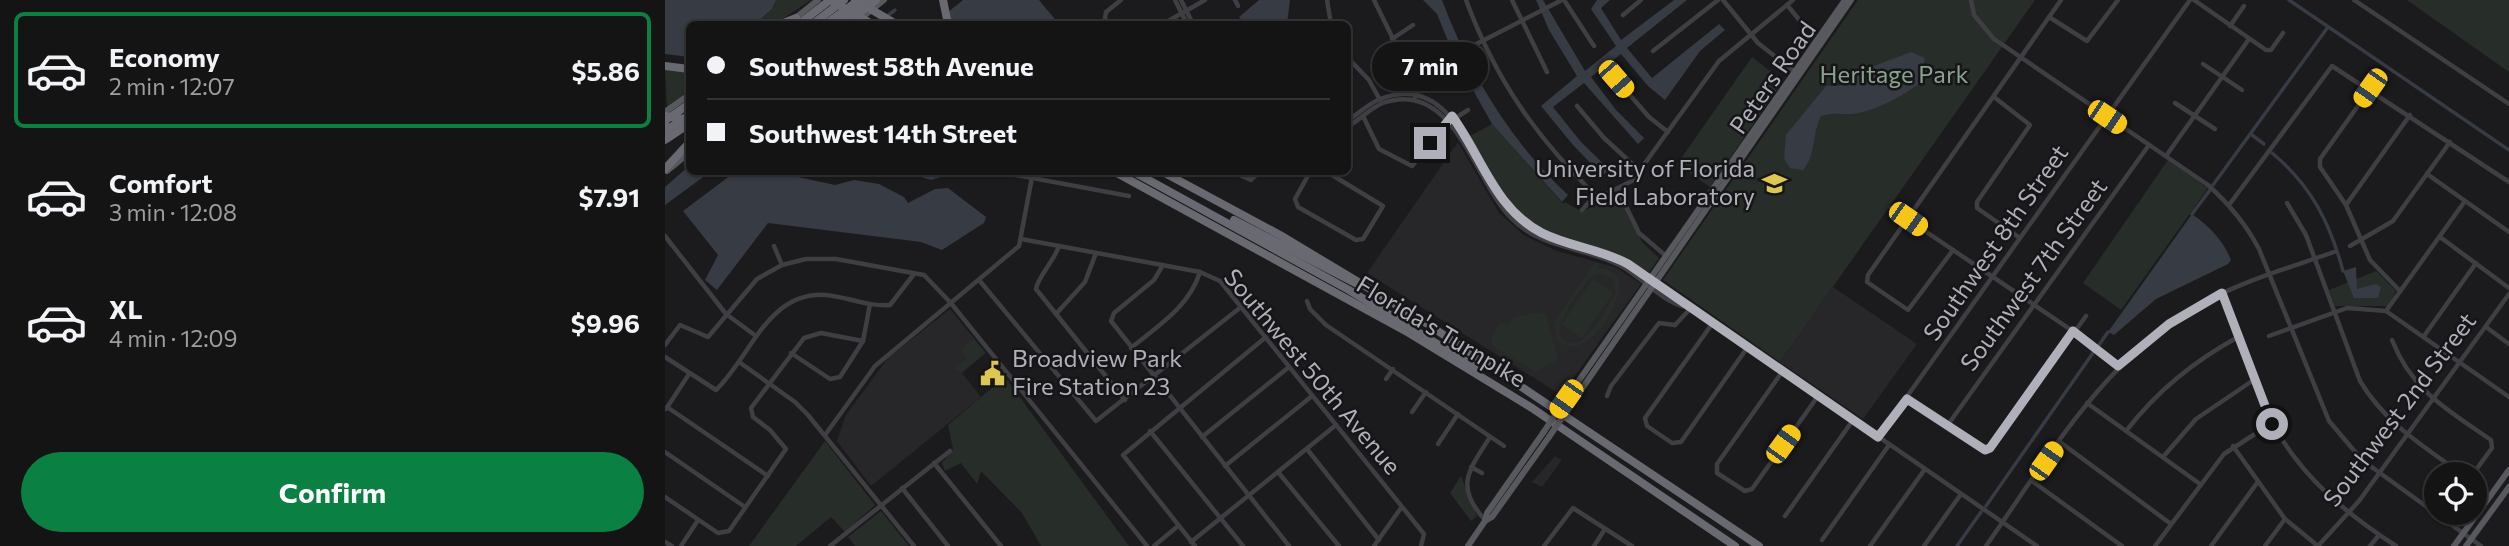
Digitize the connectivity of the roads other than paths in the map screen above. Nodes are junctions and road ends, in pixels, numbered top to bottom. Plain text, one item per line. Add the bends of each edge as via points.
1 (818, 0) edge
2 (830, 0) edge
3 (844, 0) edge
4 (857, 0) edge
5 (865, 0) edge
6 (876, 0) edge
7 (884, 0) edge
8 (943, 0) edge
9 (1121, 0) edge
10 (1175, 0) edge
11 (1181, 0) edge
12 (1205, 0) edge
13 (1235, 0) edge
14 (1327, 0) edge
15 (1374, 0) edge
16 (1467, 0) edge
17 (1512, 0) edge
18 (1563, 0) edge
19 (1641, 0) edge
20 (1721, 0) edge
21 (1793, 0) edge
22 (1845, 0) edge
23 (1851, 0) edge
24 (1971, 0) edge
25 (2061, 0) edge
26 (2118, 0) edge
27 (2192, 0) edge
28 (2354, 0) edge
29 (1787, 5) junction
30 (1238, 6) dead end
31 (2244, 6) dead end
32 (1184, 11) junction
33 (1623, 15) dead end
34 (2049, 17) junction
35 (797, 21) edge
36 (817, 21) edge
37 (830, 21) edge
38 (840, 21) edge
39 (849, 21) edge
40 (858, 21) edge
41 (867, 21) edge
42 (891, 21) edge
43 (947, 21) edge
44 (1106, 21) edge
45 (1168, 21) edge
46 (1186, 21) edge
47 (1191, 21) edge
48 (1330, 21) edge
49 (1521, 22) junction
50 (1801, 22) dead end
51 (1413, 25) dead end
52 (2230, 26) junction
53 (2283, 33) dead end
54 (1751, 34) junction
55 (1392, 39) junction
56 (2249, 39) junction
57 (1482, 42) junction
58 (1594, 46) dead end
59 (1653, 51) dead end
60 (2021, 58) junction
61 (1351, 61) edge
62 (2203, 64) dead end
63 (665, 66) edge
64 (686, 69) edge
65 (1424, 71) junction
66 (1547, 72) dead end
67 (1797, 73) junction
68 (2223, 77) junction
69 (1616, 79) dead end
70 (2370, 88) junction
71 (2242, 90) dead end
72 (1994, 97) junction
73 (686, 99) edge
74 (1415, 99) junction
75 (1381, 101) junction
76 (2175, 103) dead end
77 (2509, 104) edge
78 (686, 106) edge
79 (1577, 106) dead end
80 (1468, 110) dead end
81 (2410, 115) junction
82 (1363, 116) junction
83 (2195, 116) junction
84 (665, 117) edge
85 (2107, 117) junction
86 (1451, 118) junction
87 (1351, 119) edge
88 (686, 120) edge
89 (686, 122) edge
90 (686, 122) edge
91 (1351, 124) edge
92 (2215, 130) dead end
93 (665, 132) edge
94 (1668, 132) junction
95 (665, 140) edge
96 (2450, 142) junction
97 (2149, 145) junction
98 (686, 146) edge
99 (686, 155) edge
100 (2166, 156) junction
101 (665, 171) edge
102 (1640, 171) junction
103 (2427, 174) junction
104 (1033, 175) edge
105 (1121, 175) edge
106 (1140, 175) edge
107 (1151, 175) edge
108 (1168, 175) edge
109 (1240, 175) edge
110 (1256, 175) edge
111 (1309, 175) edge
112 (1332, 175) edge
113 (2509, 182) edge
114 (1618, 190) junction
115 (1129, 196) dead end
116 (1598, 198) junction
117 (2465, 201) junction
118 (2287, 203) dead end
119 (2229, 205) junction
120 (2346, 205) junction
121 (1891, 208) dead end
122 (1582, 210) dead end
123 (1908, 219) junction
124 (2509, 232) edge
125 (665, 236) edge
126 (2439, 237) junction
127 (2020, 238) junction
128 (1021, 239) junction
129 (2362, 242) junction
130 (774, 246) dead end
131 (1059, 246) junction
132 (2350, 246) dead end
133 (1953, 250) junction
134 (2333, 252) dead end
135 (1097, 253) junction
136 (1666, 256) junction
137 (2315, 259) junction
138 (2476, 263) junction
139 (782, 265) junction
140 (1163, 265) junction
141 (1200, 272) junction
142 (914, 274) junction
143 (2270, 275) junction
144 (1993, 277) junction
145 (979, 280) junction
146 (1651, 283) junction
147 (2509, 288) edge
148 (1372, 289) junction
149 (2400, 292) junction
150 (2222, 293) junction
151 (2509, 294) edge
152 (1307, 301) dead end
153 (950, 302) junction
154 (870, 304) junction
155 (2033, 304) junction
156 (1241, 307) junction
157 (1689, 308) junction
158 (2334, 311) junction
159 (2386, 311) junction
160 (726, 314) junction
161 (1056, 314) junction
162 (2085, 316) dead end
163 (1712, 324) junction
164 (2486, 327) junction
165 (2290, 328) junction
166 (2073, 331) junction
167 (757, 336) junction
168 (2269, 336) dead end
169 (2424, 336) junction
170 (1266, 337) junction
171 (2238, 337) junction
172 (863, 341) junction
173 (2392, 341) dead end
174 (2509, 344) edge
175 (665, 345) edge
176 (1131, 348) junction
177 (1747, 348) junction
178 (791, 353) junction
179 (665, 358) edge
180 (739, 362) junction
181 (2460, 363) junction
182 (2118, 366) junction
183 (1289, 367) junction
184 (1393, 369) junction
185 (1781, 372) junction
186 (689, 374) junction
187 (1154, 377) junction
188 (1386, 379) dead end
189 (2255, 379) junction
190 (769, 383) junction
191 (1426, 392) junction
192 (1312, 396) junction
193 (1607, 396) dead end
194 (1818, 396) junction
195 (2509, 397) edge
196 (1907, 399) junction
197 (1125, 400) junction
198 (2433, 400) junction
199 (2087, 404) junction
200 (666, 408) edge
201 (1178, 408) junction
202 (1532, 408) junction
203 (1412, 412) dead end
204 (1458, 414) junction
205 (1853, 420) junction
206 (2272, 424) junction
207 (1336, 425) junction
208 (1947, 426) junction
209 (1150, 431) junction
210 (2126, 431) junction
211 (825, 435) junction
212 (2407, 436) junction
213 (1490, 437) junction
214 (1878, 437) junction
215 (1202, 438) junction
216 (2060, 442) junction
217 (1438, 444) dead end
218 (1889, 445) junction
219 (1504, 446) dead end
220 (2233, 446) junction
221 (1307, 449) junction
222 (950, 451) dead end
223 (665, 452) edge
224 (2162, 457) junction
225 (2445, 462) edge
226 (2481, 462) edge
227 (934, 463) junction
228 (1226, 466) junction
229 (1471, 467) junction
230 (1925, 469) junction
231 (2509, 470) edge
232 (1278, 472) junction
233 (1482, 473) dead end
234 (2380, 474) junction
235 (768, 476) junction
236 (2032, 481) junction
237 (2200, 484) junction
238 (2257, 484) junction
239 (2509, 487) edge
240 (902, 488) junction
241 (1961, 494) junction
242 (1249, 495) junction
243 (665, 497) edge
244 (880, 505) junction
245 (745, 507) junction
246 (1401, 508) junction
247 (2349, 513) junction
248 (1785, 516) dead end
249 (1220, 518) junction
250 (2285, 519) junction
251 (698, 520) junction
252 (1485, 521) junction
253 (2003, 522) junction
254 (2171, 524) junction
255 (1178, 526) junction
256 (1605, 529) junction
257 (2463, 534) junction
258 (2379, 535) junction
259 (1379, 540) junction
260 (1822, 540) dead end
261 (665, 542) edge
262 (2469, 543) edge
263 (1193, 544) edge
264 (1422, 545) edge
265 (672, 546) edge
266 (681, 546) edge
267 (830, 546) edge
268 (914, 546) edge
269 (948, 546) edge
270 (1001, 546) edge
271 (1147, 546) edge
272 (1154, 546) edge
273 (1243, 546) edge
274 (1289, 546) edge
275 (1339, 546) edge
276 (1374, 546) edge
277 (1468, 546) edge
278 (1544, 546) edge
279 (1594, 546) edge
280 (1632, 546) edge
281 (1735, 546) edge
282 (1759, 546) edge
283 (1870, 546) edge
284 (1924, 546) edge
285 (1986, 546) edge
286 (2037, 546) edge
287 (2122, 546) edge
288 (2155, 546) edge
289 (2211, 546) edge
290 (2265, 546) edge
291 (2318, 546) edge
292 (2370, 546) edge
293 (2396, 546) edge
294 (2454, 546) edge
295 (2481, 546) edge

1 - 35 main road
2 - 35 highway
2 - 41 highway, bridge
3 - 36 highway
4 - 37 highway
4 - 42 highway, bridge
5 - 38 highway
6 - 39 highway
7 - 40 main road
8 - 43 highway
9 - 44 street via 1106,12
10 - 32 street
11 - 32 street
12 - 32 street
13 - 30 street
14 - 48 street
15 - 55 street
16 - 57 street
17 - 49 street
18 - 49 street
18 - 58 street
19 - 33 street
20 - 54 street
20 - 59 street
21 - 29 street
22 - 67 main road, Peters Road
23 - 67 main road, Peters Road
24 - 60 street via 1974,15 1987,33
25 - 34 street
26 - 34 street via 2087,41
27 - 52 street
27 - 85 street, Southwest 8th Street
28 - 77 street
29 - 50 street
29 - 54 street
31 - 52 street
32 - 45 street
32 - 46 street
32 - 47 street
34 - 60 street
49 - 57 street
49 - 66 street
51 - 55 street
52 - 56 street
53 - 56 street via 2271,50
54 - 67 street
54 - 94 street via 1713,68
55 - 65 street via 1406,58
56 - 68 street
57 - 65 street
57 - 116 street via 1527,120
60 - 72 street
60 - 85 street
61 - 75 street
62 - 68 street
63 - 64 highway
65 - 74 street
67 - 136 main road, Peters Road
67 - 146 main road, Peters Road
68 - 71 street
68 - 83 street
69 - 94 street
70 - 81 street
70 - 119 street via 2332,66
70 - 120 street via 2319,163
72 - 123 street
72 - 127 street via 2029,125 1977,208
73 - 84 main road
74 - 75 street
74 - 86 street
75 - 82 street
75 - 87 street
76 - 83 street
78 - 84 highway
79 - 102 street
80 - 86 street
81 - 96 street
81 - 120 street
82 - 86 street via 1379,149 1412,166
82 - 91 street
83 - 92 street
83 - 100 street
84 - 88 highway, bridge
84 - 93 highway, bridge
85 - 97 street
85 - 127 street, Southwest 8th Street
86 - 146 street via 1493,196 1517,224 1557,246 1618,265
89 - 93 highway
90 - 95 highway
94 - 102 street
96 - 103 street
96 - 113 street
97 - 100 street
97 - 155 street, Southwest 7th Street
98 - 101 highway
99 - 101 main road
100 - 119 street
102 - 114 street
103 - 117 street
103 - 129 street via 2393,221
104 - 115 street
104 - 128 street
105 - 202 highway, Florida's Turnpike via 1409,332
106 - 202 highway via 1403,321
107 - 148 highway via 1350,283
108 - 148 highway, Florida's Turnpike
109 - 110 street via 1251,180
111 - 112 street via 1298,207 1360,240 1382,211 1379,202
114 - 116 street
114 - 136 street via 1639,233
116 - 122 street
117 - 124 street
117 - 126 street
118 - 137 street
119 - 143 street via 2249,230
120 - 129 street
121 - 123 street
123 - 133 street
123 - 133 street via 1867,282 1908,310
125 - 160 street
126 - 138 street
126 - 149 street
127 - 144 street, Southwest 8th Street
128 - 131 street, Southwest 50th Avenue
128 - 145 street via 1015,250
129 - 132 street
129 - 149 street via 2379,272
130 - 139 street
131 - 135 street, Southwest 50th Avenue
131 - 161 street via 1049,270 1036,284
133 - 144 street
134 - 137 street
135 - 140 street, Southwest 50th Avenue
135 - 161 street via 1085,282
136 - 146 main road, Peters Road
137 - 143 street
137 - 158 street
138 - 147 street
138 - 169 street
139 - 142 street via 836,259
139 - 160 street via 757,279
140 - 141 street, Southwest 50th Avenue
140 - 176 street via 1160,275 1112,318
141 - 156 street, Southwest 50th Avenue via 1220,281
141 - 176 street via 1191,295
142 - 153 street via 927,276
142 - 154 street via 890,305
143 - 150 street
143 - 165 street
144 - 155 street
144 - 196 street, Southwest 8th Street
145 - 153 street
145 - 197 street via 1090,417 1096,421
146 - 157 street
146 - 252 main road, Peters Road, bridge
148 - 282 highway, Florida's Turnpike
149 - 159 street
150 - 171 street
150 - 182 street via 2169,324
151 - 164 street, Southwest 2nd Street
152 - 184 street via 1326,325
153 - 211 street via 875,366
153 - 271 street
154 - 167 street via 826,295 806,297 779,310
154 - 172 street
155 - 166 street
155 - 208 street, Southwest 7th Street
156 - 170 street, Southwest 50th Avenue
156 - 187 street
157 - 163 street
157 - 193 street via 1675,325 1659,323
158 - 159 street via 2359,307
158 - 165 street
158 - 212 street via 2360,381 2379,411
159 - 169 street
160 - 167 street
160 - 175 street via 708,337 681,326
161 - 197 street
162 - 166 street
163 - 177 street
163 - 177 street via 1644,422 1677,444
164 - 174 street
164 - 181 street, Southwest 2nd Street
165 - 168 street
165 - 234 street via 2329,421
166 - 182 street
166 - 208 street via 1990,448 1985,450
167 - 180 street
169 - 181 street
170 - 183 street, Southwest 50th Avenue
170 - 201 street
171 - 189 street
171 - 210 street via 2183,370
172 - 178 street via 821,333 798,343
172 - 178 street via 835,380
173 - 198 street via 2407,373
176 - 187 street
177 - 185 street
178 - 190 street
179 - 186 street
180 - 186 street via 716,390
180 - 190 street
181 - 195 street
181 - 198 street, Southwest 2nd Street
182 - 199 street
183 - 192 street, Southwest 50th Avenue
183 - 215 street
184 - 188 street
184 - 191 street
185 - 194 street
185 - 194 street via 1715,469 1717,473 1749,491
186 - 200 street
187 - 197 street
187 - 201 street
189 - 206 street
189 - 224 street via 2196,419
190 - 211 street via 795,402
190 - 235 street via 750,413 786,449
191 - 203 street
191 - 204 street
192 - 207 street, Southwest 50th Avenue
192 - 228 street
194 - 205 street
196 - 208 street
196 - 214 street, Southwest 8th Street
198 - 212 street, Southwest 2nd Street
198 - 226 street via 2492,444
199 - 210 street
199 - 216 street
200 - 235 street
201 - 209 street
201 - 215 street
202 - 281 highway, Florida's Turnpike
204 - 213 street
204 - 217 street
205 - 214 street
205 - 248 street
206 - 220 street
206 - 247 street via 2310,480
207 - 221 street
207 - 246 street, Southwest 50th Avenue
209 - 249 street
209 - 255 street via 1123,455
210 - 224 street
211 - 244 street
212 - 225 street
212 - 234 street, Southwest 2nd Street
213 - 219 street
213 - 229 street
214 - 218 street
215 - 228 street
216 - 236 street
216 - 254 street
218 - 230 street
218 - 260 street
220 - 237 street
220 - 238 street
221 - 232 street
221 - 259 street
222 - 227 street
223 - 245 street
224 - 237 street
227 - 240 street
227 - 270 street
228 - 242 street
229 - 233 street
229 - 252 street via 1470,500
230 - 241 street
230 - 283 street
231 - 257 main road
232 - 242 street
232 - 275 street
234 - 247 street, Southwest 2nd Street
234 - 257 street
235 - 245 street
236 - 253 street
236 - 287 street
237 - 254 street
238 - 250 street
238 - 289 street
239 - 262 main road
240 - 244 street
240 - 269 street
241 - 253 street
241 - 284 street
242 - 249 street
242 - 274 street
243 - 251 street
244 - 267 street
244 - 268 street
245 - 251 street via 725,534
246 - 259 street
246 - 264 street, Southwest 50th Avenue via 1424,534
247 - 258 street
247 - 291 street, Southwest 2nd Street
249 - 263 street
249 - 273 street
250 - 290 street
250 - 291 street
251 - 266 street
252 - 277 main road, Peters Road
253 - 285 street
253 - 286 street
254 - 288 street
255 - 263 street
255 - 272 street
256 - 278 street via 1573,508
256 - 279 street
256 - 280 street
257 - 262 street
257 - 294 main road
258 - 292 street
258 - 293 street
259 - 276 street
261 - 265 street
262 - 295 street

